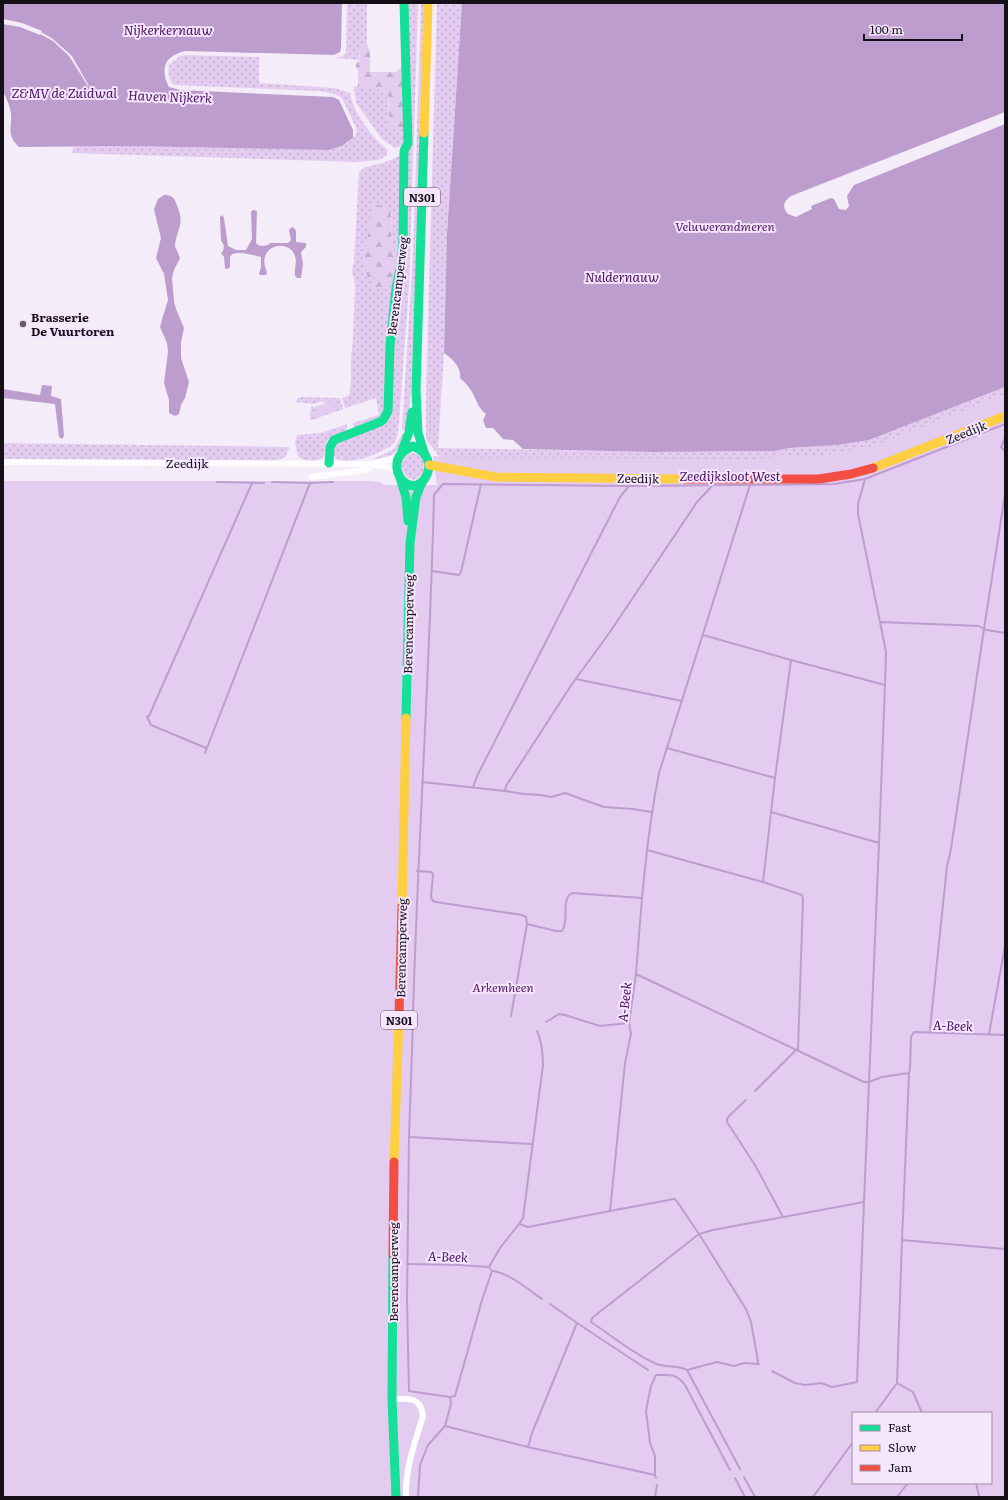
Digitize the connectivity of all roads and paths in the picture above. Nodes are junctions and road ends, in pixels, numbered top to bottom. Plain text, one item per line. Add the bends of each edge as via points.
1 (404, 3) edge
2 (428, 3) edge
3 (416, 391) junction
4 (1005, 416) edge
5 (424, 452) junction
6 (400, 455) junction
7 (3, 462) edge
8 (329, 463) junction
9 (371, 464) junction
10 (429, 465) junction
11 (398, 473) junction
12 (311, 478) dead end
13 (422, 482) junction
14 (410, 543) junction
15 (392, 1399) junction
16 (396, 1497) edge
17 (406, 1497) edge

1 - 8 main road, Berencamperweg via 408,139 404,151 403,245 390,345 388,411 384,420 334,440 330,447
2 - 3 main road, Berencamperweg / N301
3 - 5 main road, Berencamperweg / N301 via 418,433
3 - 6 main road, Berencamperweg / N301 via 410,433
4 - 10 main road, Zeedijk via 878,467 819,479 496,477
5 - 6 main road via 413,446
5 - 10 main road
6 - 9 street, Zeedijk
6 - 11 main road via 396,464
7 - 8 street, Zeedijk
8 - 9 street, Zeedijk
9 - 11 street, Zeedijk
9 - 12 street, Zeedijk via 366,470
10 - 13 main road via 428,474
11 - 13 main road via 405,483 412,486
11 - 14 main road, Berencamperweg / N301 via 406,497
13 - 14 main road, Berencamperweg / N301 via 416,497
14 - 15 main road, Berencamperweg / N301 via 394,1167
15 - 16 main road, Berencamperweg / N301
15 - 17 street via 410,1399 418,1402 422,1408 423,1416 408,1468

